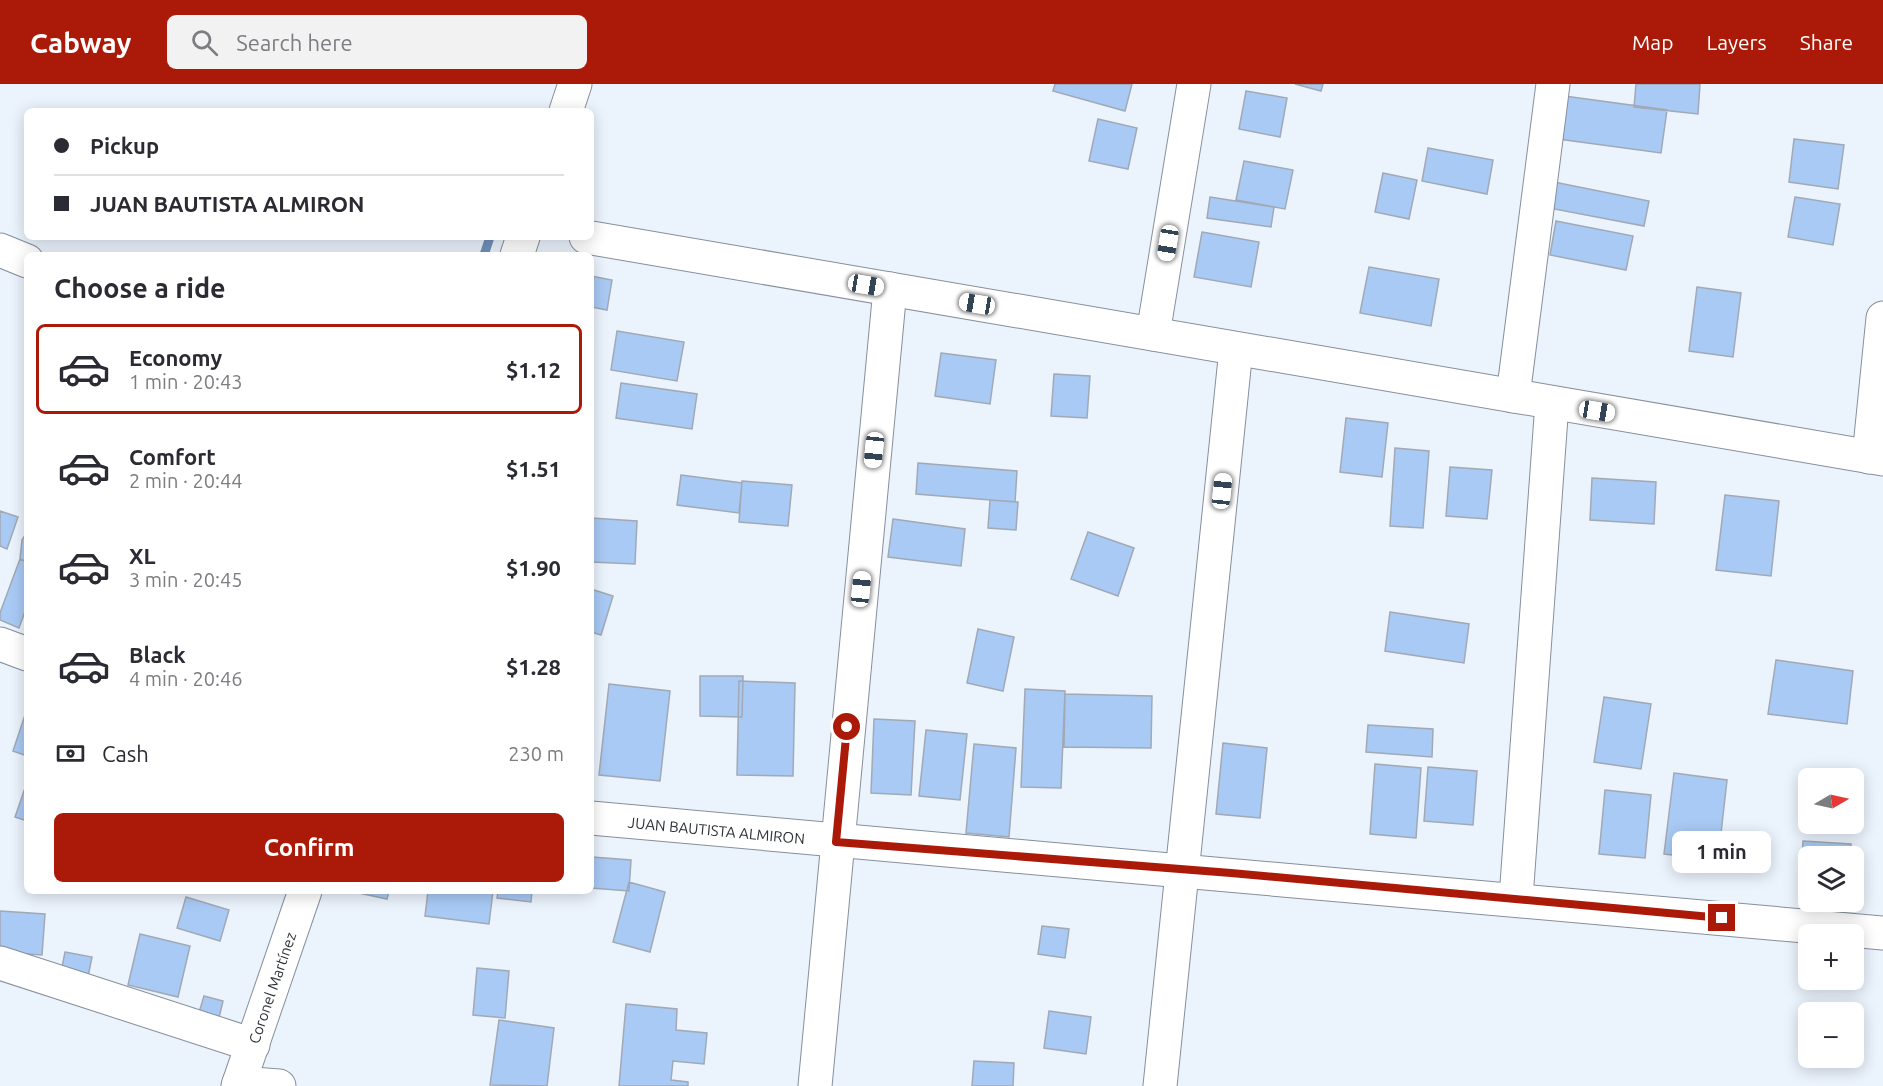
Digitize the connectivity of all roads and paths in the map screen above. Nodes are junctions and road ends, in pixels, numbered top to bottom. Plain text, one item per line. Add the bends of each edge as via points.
1 (575, 84) edge
2 (1194, 84) edge
3 (1553, 84) edge
4 (567, 108) edge
5 (594, 238) edge
6 (0, 250) edge
7 (24, 260) edge
8 (890, 289) junction
9 (1883, 318) edge
10 (1153, 334) junction
11 (1236, 349) junction
12 (1514, 396) junction
13 (1552, 403) junction
14 (1876, 458) edge
15 (0, 644) edge
16 (24, 653) edge
17 (594, 818) edge
18 (836, 842) junction
19 (1184, 869) junction
20 (304, 894) edge
21 (1516, 898) junction
22 (1883, 933) edge
23 (0, 963) edge
24 (253, 1045) junction
25 (239, 1084) edge
26 (279, 1086) edge
27 (815, 1086) edge
28 (1160, 1086) edge

1 - 4 street
2 - 10 street
3 - 12 street
5 - 8 street
6 - 7 street
8 - 10 street
8 - 18 street
9 - 14 street
10 - 11 street
11 - 12 street
11 - 19 street
12 - 13 street
13 - 14 street
13 - 21 street
15 - 16 street
17 - 18 street, JUAN BAUTISTA ALMIRON
18 - 19 street, JUAN BAUTISTA ALMIRON
18 - 27 street
19 - 21 street, JUAN BAUTISTA ALMIRON
19 - 28 street
20 - 24 street, Coronel Martínez
21 - 22 street, JUAN BAUTISTA ALMIRON
23 - 24 street
24 - 25 street, Coronel Martínez
25 - 26 street

